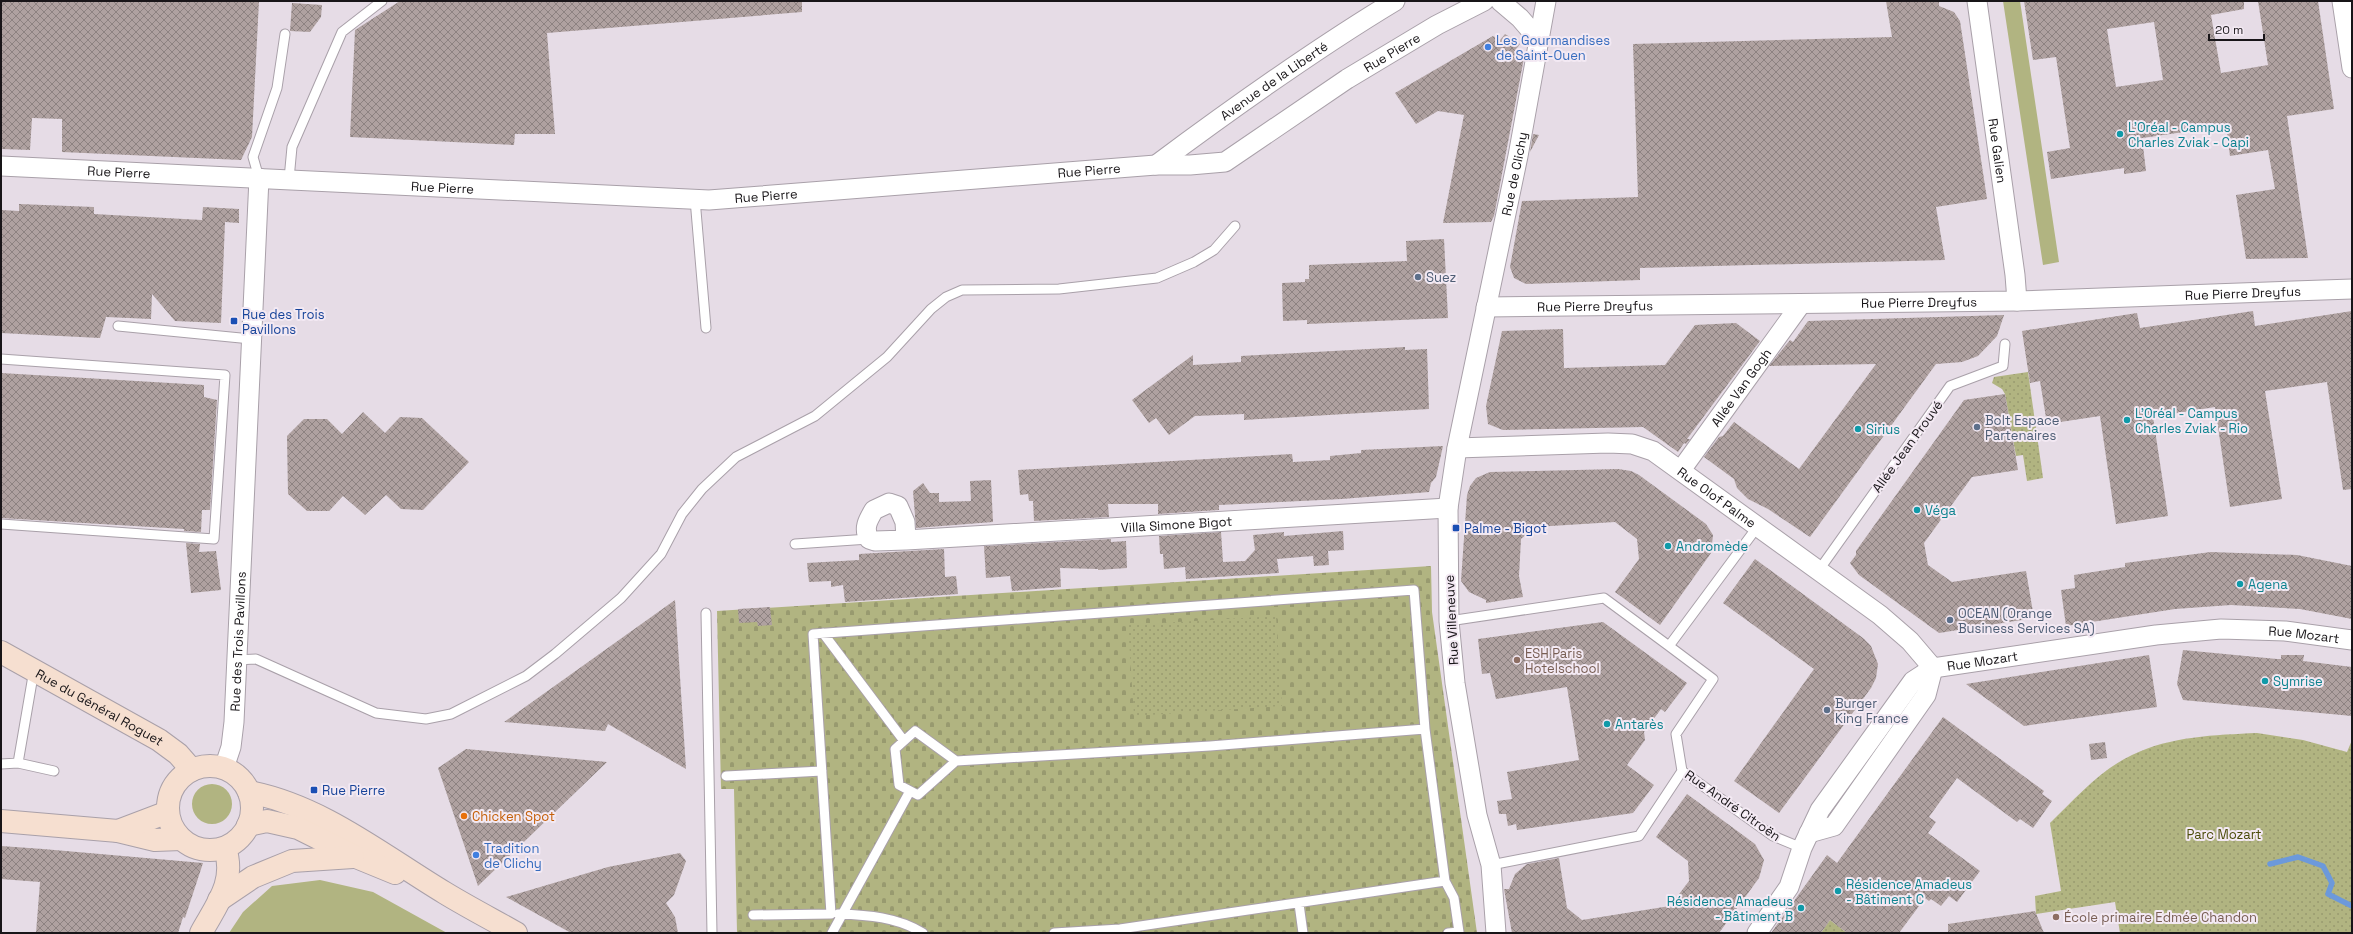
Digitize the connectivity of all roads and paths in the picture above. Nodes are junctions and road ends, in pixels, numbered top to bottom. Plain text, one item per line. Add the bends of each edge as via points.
1 (382, 1) edge
2 (1395, 1) edge
3 (1484, 1) edge
4 (1500, 1) edge
5 (1546, 1) edge
6 (1977, 1) edge
7 (2342, 1) edge
8 (285, 34) dead end
9 (1539, 40) junction
10 (2352, 68) edge
11 (1156, 165) junction
12 (1, 166) edge
13 (259, 178) junction
14 (289, 180) junction
15 (695, 199) junction
16 (1235, 226) dead end
17 (2352, 289) edge
18 (2017, 301) junction
19 (1801, 304) junction
20 (1486, 307) junction
21 (118, 326) dead end
22 (706, 328) dead end
23 (251, 339) junction
24 (2006, 344) dead end
25 (1, 359) edge
26 (1457, 448) junction
27 (1681, 470) junction
28 (1448, 508) junction
29 (1, 524) edge
30 (1758, 526) junction
31 (869, 539) junction
32 (906, 540) junction
33 (795, 544) dead end
34 (1818, 570) junction
35 (706, 613) dead end
36 (1449, 621) junction
37 (823, 633) junction
38 (2352, 640) edge
39 (1669, 646) junction
40 (1, 652) edge
41 (236, 660) junction
42 (1933, 668) junction
43 (34, 670) junction
44 (1425, 729) junction
45 (904, 741) junction
46 (956, 761) junction
47 (18, 763) junction
48 (1, 764) edge
49 (224, 768) junction
50 (192, 770) junction
51 (54, 771) dead end
52 (822, 771) junction
53 (1682, 771) junction
54 (726, 776) dead end
55 (910, 791) junction
56 (248, 792) junction
57 (168, 812) junction
58 (1, 821) edge
59 (248, 825) junction
60 (118, 831) junction
61 (181, 838) junction
62 (1806, 841) junction
63 (225, 848) junction
64 (356, 857) junction
65 (1491, 865) junction
66 (1445, 881) junction
67 (446, 893) junction
68 (219, 900) junction
69 (1299, 904) junction
70 (753, 914) dead end
71 (831, 914) junction
72 (843, 914) junction
73 (201, 933) edge
74 (516, 933) edge
75 (712, 933) edge
76 (832, 933) edge
77 (923, 933) edge
78 (1054, 933) edge
79 (1303, 933) edge
80 (1448, 933) edge
81 (1496, 933) edge
82 (1757, 933) edge

1 - 14 lane via 342,32 292,147
2 - 11 street, Avenue de la Liberté via 1250,95
3 - 11 street, Rue Pierre via 1437,25 1347,79 1225,162 1190,166
4 - 9 street via 1520,18
5 - 9 street, Rue de Clichy
6 - 18 street, Rue Galien
7 - 10 street
8 - 13 lane via 277,88 253,157
9 - 20 street, Rue de Clichy
11 - 15 street, Rue Pierre via 709,200
12 - 13 street, Rue Pierre
13 - 14 street, Rue Pierre
13 - 23 street, Rue des Trois Pavillons
14 - 15 street, Rue Pierre
15 - 22 lane
16 - 41 lane via 1214,250 1157,278 1059,289 962,290 946,297 931,309 887,357 815,416 736,457 702,489 682,514 661,554 621,598 555,654 526,676 451,714 426,719 376,713 256,659
17 - 18 street, Rue Pierre Dreyfus
18 - 19 street, Rue Pierre Dreyfus
19 - 20 street, Rue Pierre Dreyfus
19 - 27 street, Allée Van Gogh
20 - 26 street, Rue Villeneuve
21 - 23 lane
23 - 41 street, Rue des Trois Pavillons
24 - 34 lane, Allée Jean Prouvé via 2003,366 1950,386
25 - 29 lane via 225,375 214,539
26 - 27 street, Rue Olof Palme via 1632,444 1653,451
26 - 28 street, Rue Villeneuve
27 - 30 street, Rue Olof Palme
28 - 32 street, Villa Simone Bigot
28 - 36 street, Rue Villeneuve
30 - 34 street, Rue Olof Palme
30 - 39 lane
31 - 32 street, Villa Simone Bigot
31 - 32 street via 866,533 870,516 874,510 889,503 898,506 902,513
31 - 33 lane
34 - 42 street, Rue Olof Palme via 1880,614 1910,641
35 - 75 lane
36 - 39 lane via 1604,598
36 - 65 street, Rue Villeneuve via 1455,683 1477,814
37 - 44 lane via 1414,590
37 - 45 lane
37 - 52 lane via 813,634
38 - 42 street, Rue Mozart via 2285,631 2221,629 2141,637
39 - 53 lane, Rue André Citroën via 1713,679 1676,734
40 - 43 main road, Rue du Général Roguet
41 - 49 street, Rue des Trois Pavillons via 231,748
42 - 62 street via 1926,695 1834,826
43 - 47 lane
43 - 50 main road, Rue du Général Roguet via 159,740 178,754
44 - 46 lane via 1210,746
44 - 66 lane
45 - 46 lane via 915,732
45 - 55 lane via 895,749 899,785
46 - 55 lane via 918,795
47 - 48 lane
47 - 51 lane
49 - 50 main road via 208,766
49 - 56 main road via 235,774
50 - 57 main road via 180,778 173,787 168,801
52 - 54 lane
52 - 71 lane
53 - 62 lane, Rue André Citroën via 1772,836
53 - 65 lane via 1639,836
55 - 72 lane
56 - 59 main road via 252,808
56 - 67 main road via 270,796 306,809
57 - 60 main road
57 - 61 main road via 172,826
58 - 60 main road
59 - 63 main road via 233,843
59 - 64 main road via 266,821 298,828
60 - 61 main road via 155,840
61 - 63 main road via 204,850
62 - 82 street via 1789,887
63 - 68 main road via 229,880
64 - 67 main road
64 - 68 main road via 292,861 253,877
65 - 81 street, Rue Villeneuve
66 - 69 lane
66 - 80 lane via 1454,898 1459,932
67 - 74 main road
68 - 73 main road
69 - 78 lane via 1120,929
69 - 79 lane
70 - 71 lane
71 - 72 lane
72 - 76 lane
72 - 77 lane via 895,920

